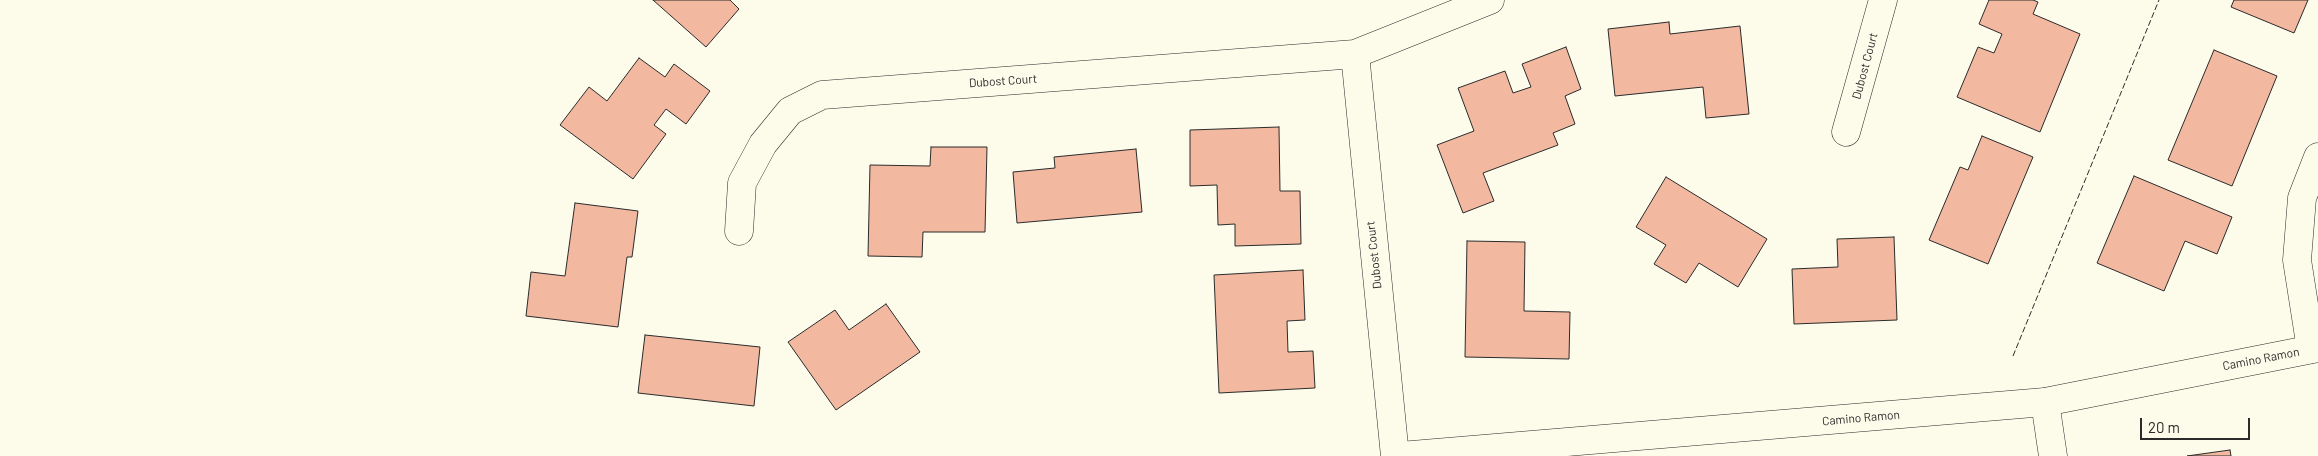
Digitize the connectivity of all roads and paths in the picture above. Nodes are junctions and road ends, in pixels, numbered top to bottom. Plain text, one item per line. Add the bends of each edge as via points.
1 (1490, 0) edge
2 (1883, 0) edge
3 (1355, 54) junction
4 (1846, 132) dead end
5 (2318, 157) edge
6 (739, 231) dead end
7 (2315, 349) edge
8 (2045, 402) junction
9 (1395, 456) edge
10 (1400, 456) edge
11 (2053, 456) edge

1 - 3 street, Dubost Court
2 - 4 street, Dubost Court
3 - 6 street, Dubost Court via 822,95 790,111 763,144 742,183
3 - 9 street, Dubost Court
5 - 7 street via 2302,198 2296,260
7 - 8 street, Camino Ramon
8 - 10 street, Camino Ramon
8 - 11 street

